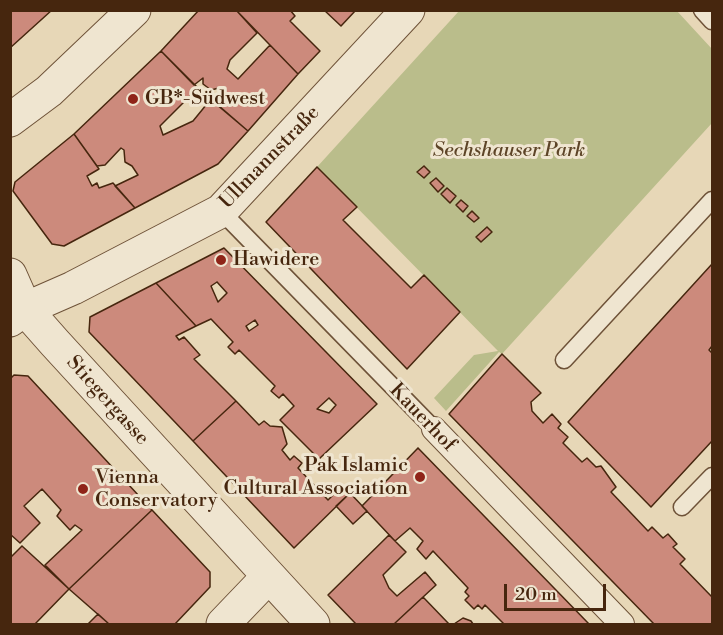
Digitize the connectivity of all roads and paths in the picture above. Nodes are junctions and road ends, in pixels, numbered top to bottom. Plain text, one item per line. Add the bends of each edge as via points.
1 (134, 10) edge
2 (408, 10) edge
3 (702, 10) edge
4 (712, 21) edge
5 (10, 120) edge
6 (712, 200) edge
7 (221, 211) junction
8 (10, 275) edge
9 (15, 311) edge
10 (564, 360) dead end
11 (434, 429) joint
12 (712, 476) edge
13 (682, 507) dead end
14 (268, 577) junction
15 (223, 624) edge
16 (313, 624) edge
17 (622, 624) edge

1 - 5 street via 49,91
2 - 7 street, Ullmannstraße
3 - 4 lane
6 - 10 lane
7 - 9 street, Ullmannstraße via 73,288
7 - 11 lane, Kauerhof
8 - 9 street, Stiegergasse
9 - 14 street, Stiegergasse
11 - 17 street, Kauerhof
12 - 13 lane
14 - 15 street
14 - 16 street, Stiegergasse

